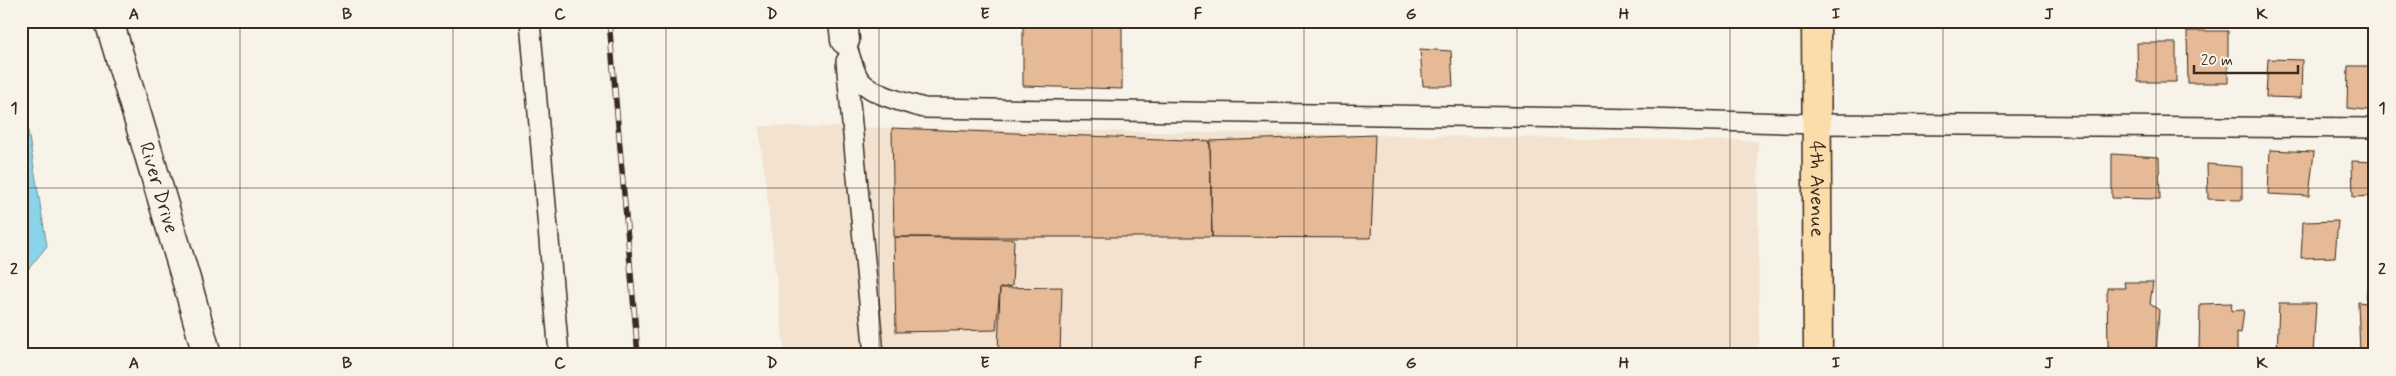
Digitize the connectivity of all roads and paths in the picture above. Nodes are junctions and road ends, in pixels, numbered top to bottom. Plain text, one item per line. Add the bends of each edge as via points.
1 (109, 21) edge
2 (530, 21) edge
3 (1816, 21) edge
4 (844, 31) edge
5 (1817, 124) junction
6 (2375, 128) edge
7 (207, 355) edge
8 (559, 355) edge
9 (874, 355) edge
10 (1818, 355) edge

1 - 7 street, River Drive
2 - 8 lane
3 - 5 main road, 4th Avenue
4 - 5 lane via 858,78 872,90 924,108
4 - 9 lane
5 - 6 lane
5 - 10 main road, 4th Avenue

